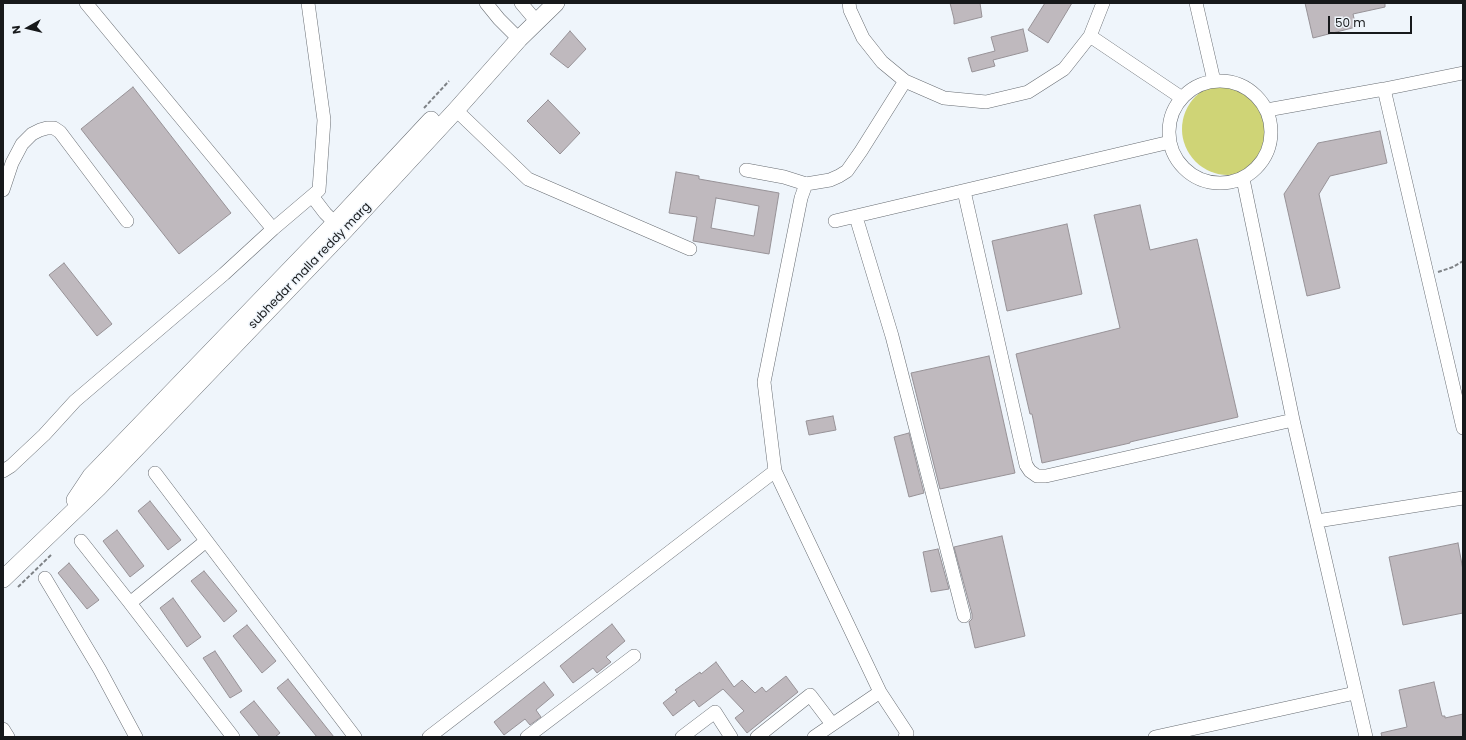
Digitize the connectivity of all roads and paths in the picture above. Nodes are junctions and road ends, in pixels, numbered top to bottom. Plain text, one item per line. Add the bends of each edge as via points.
1 (86, 3) edge
2 (308, 3) edge
3 (486, 3) edge
4 (556, 3) edge
5 (849, 3) edge
6 (1103, 3) edge
7 (1196, 3) edge
8 (533, 11) edge
9 (515, 36) junction
10 (1090, 36) junction
11 (1463, 73) edge
12 (905, 81) junction
13 (1214, 81) junction
14 (1384, 90) junction
15 (1182, 98) junction
16 (456, 110) junction
17 (1267, 110) junction
18 (1170, 142) junction
19 (746, 170) dead end
20 (1243, 179) junction
21 (806, 184) junction
22 (3, 190) edge
23 (964, 191) junction
24 (312, 196) junction
25 (856, 217) junction
26 (127, 221) dead end
27 (835, 221) dead end
28 (335, 223) junction
29 (272, 229) junction
30 (690, 249) dead end
31 (1463, 261) edge
32 (1427, 276) junction
33 (1293, 420) junction
34 (1463, 428) edge
35 (3, 471) edge
36 (775, 471) junction
37 (155, 473) dead end
38 (1463, 498) edge
39 (1317, 521) junction
40 (59, 524) junction
41 (81, 541) dead end
42 (206, 541) junction
43 (45, 578) dead end
44 (3, 579) edge
45 (130, 603) junction
46 (964, 616) dead end
47 (634, 656) dead end
48 (880, 692) junction
49 (1356, 693) junction
50 (832, 724) junction
51 (3, 729) edge
52 (908, 736) edge
53 (8, 737) edge
54 (136, 737) edge
55 (233, 737) edge
56 (355, 737) edge
57 (430, 737) edge
58 (527, 737) edge
59 (682, 737) edge
60 (732, 737) edge
61 (757, 737) edge
62 (814, 737) edge
63 (1155, 737) edge
64 (1366, 737) edge

1 - 29 lane
2 - 24 lane via 324,120 319,190
3 - 9 lane
4 - 8 main road, subhedar malla reddy marg
5 - 12 lane via 863,38 882,62
6 - 10 lane
7 - 13 lane
8 - 9 main road, subhedar malla reddy marg
9 - 16 main road, subhedar malla reddy marg
9 - 28 main road, subhedar malla reddy marg
10 - 12 lane via 1064,69 1028,92 986,102 944,98
10 - 15 lane
11 - 14 lane
12 - 21 lane via 847,171 830,180
13 - 15 lane via 1197,86
13 - 17 lane via 1235,83 1254,93
14 - 17 lane
14 - 32 lane
15 - 18 lane via 1171,118
16 - 30 lane via 528,179
16 - 40 main road, subhedar malla reddy marg via 345,230 109,476
17 - 20 lane via 1272,129 1269,149 1259,166
18 - 20 lane via 1176,160 1189,174 1206,182 1225,184
18 - 23 lane
19 - 21 lane
20 - 33 lane
21 - 36 lane via 764,382
22 - 26 lane via 22,144 32,134 54,128 60,132
23 - 25 lane
23 - 33 lane via 1026,465 1037,476
24 - 28 lane
24 - 29 lane
25 - 27 lane
25 - 46 lane via 892,336
28 - 40 main road, subhedar malla reddy marg via 91,476
29 - 35 lane via 224,274 75,401 38,440
31 - 32 path
32 - 34 lane
33 - 39 lane
36 - 48 lane
36 - 57 lane
37 - 42 lane
38 - 39 lane
39 - 49 lane
40 - 44 main road, subhedar malla reddy marg
41 - 45 lane
42 - 45 lane
42 - 56 lane
43 - 54 lane via 100,670
45 - 55 lane
47 - 58 lane
48 - 50 lane
48 - 52 lane
49 - 63 lane
49 - 64 lane
50 - 61 lane via 810,695
50 - 62 lane
51 - 53 lane
59 - 60 lane via 715,712

